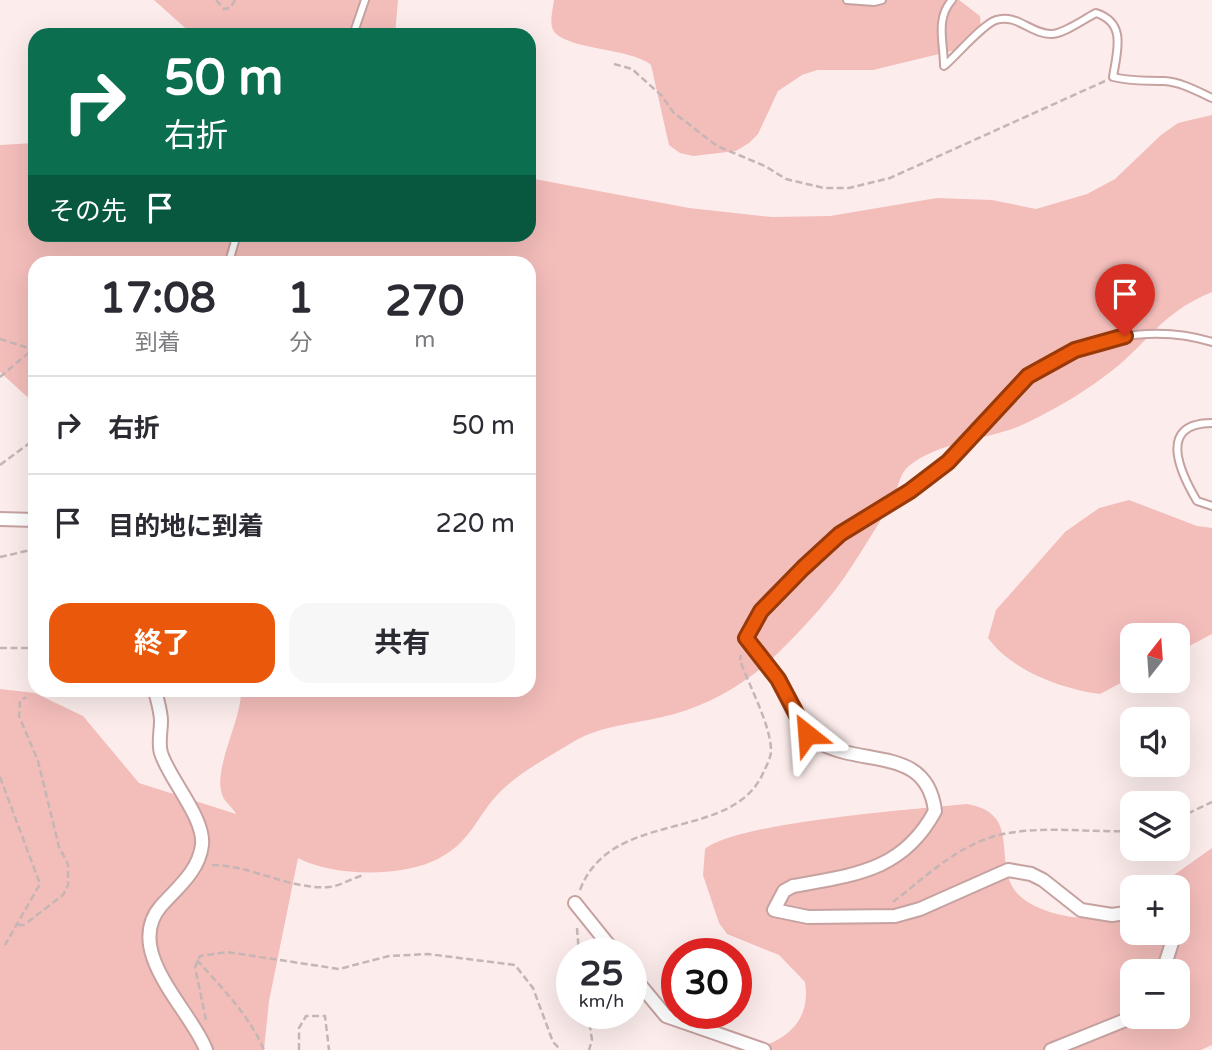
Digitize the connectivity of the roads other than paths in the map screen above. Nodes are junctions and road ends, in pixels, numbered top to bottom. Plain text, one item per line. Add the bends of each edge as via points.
1 (365, 0) edge
2 (847, 0) edge
3 (882, 0) edge
4 (952, 0) edge
5 (355, 28) edge
6 (1212, 99) edge
7 (1212, 342) edge
8 (1212, 423) edge
9 (1212, 506) edge
10 (0, 519) edge
11 (28, 520) edge
12 (746, 638) joint
13 (156, 697) edge
14 (575, 903) road end
15 (1120, 914) edge
16 (602, 938) edge
17 (647, 993) edge
18 (1120, 1022) edge
19 (206, 1049) edge
20 (764, 1050) edge
21 (1051, 1050) edge

1 - 5 lane
2 - 3 lane
4 - 6 lane via 940,30 944,66 994,20 1008,19 1036,32 1054,34 1096,13 1117,27 1113,77 1136,83 1165,81
7 - 12 lane via 1168,333 1125,336 1075,350 1028,376 948,462 840,534 803,568 761,611
8 - 9 lane via 1191,427 1179,440 1176,452 1180,471 1197,501
10 - 11 street
12 - 15 street via 778,679 807,734 849,754 915,769 933,791 936,811 901,855 875,869 793,886 784,891 774,909 808,917 895,916 1009,870 1043,880 1081,910
13 - 19 street via 160,751 200,830 202,845 196,864 157,910 149,932 152,953 171,996
14 - 16 street
17 - 20 street via 666,1016
18 - 21 street

